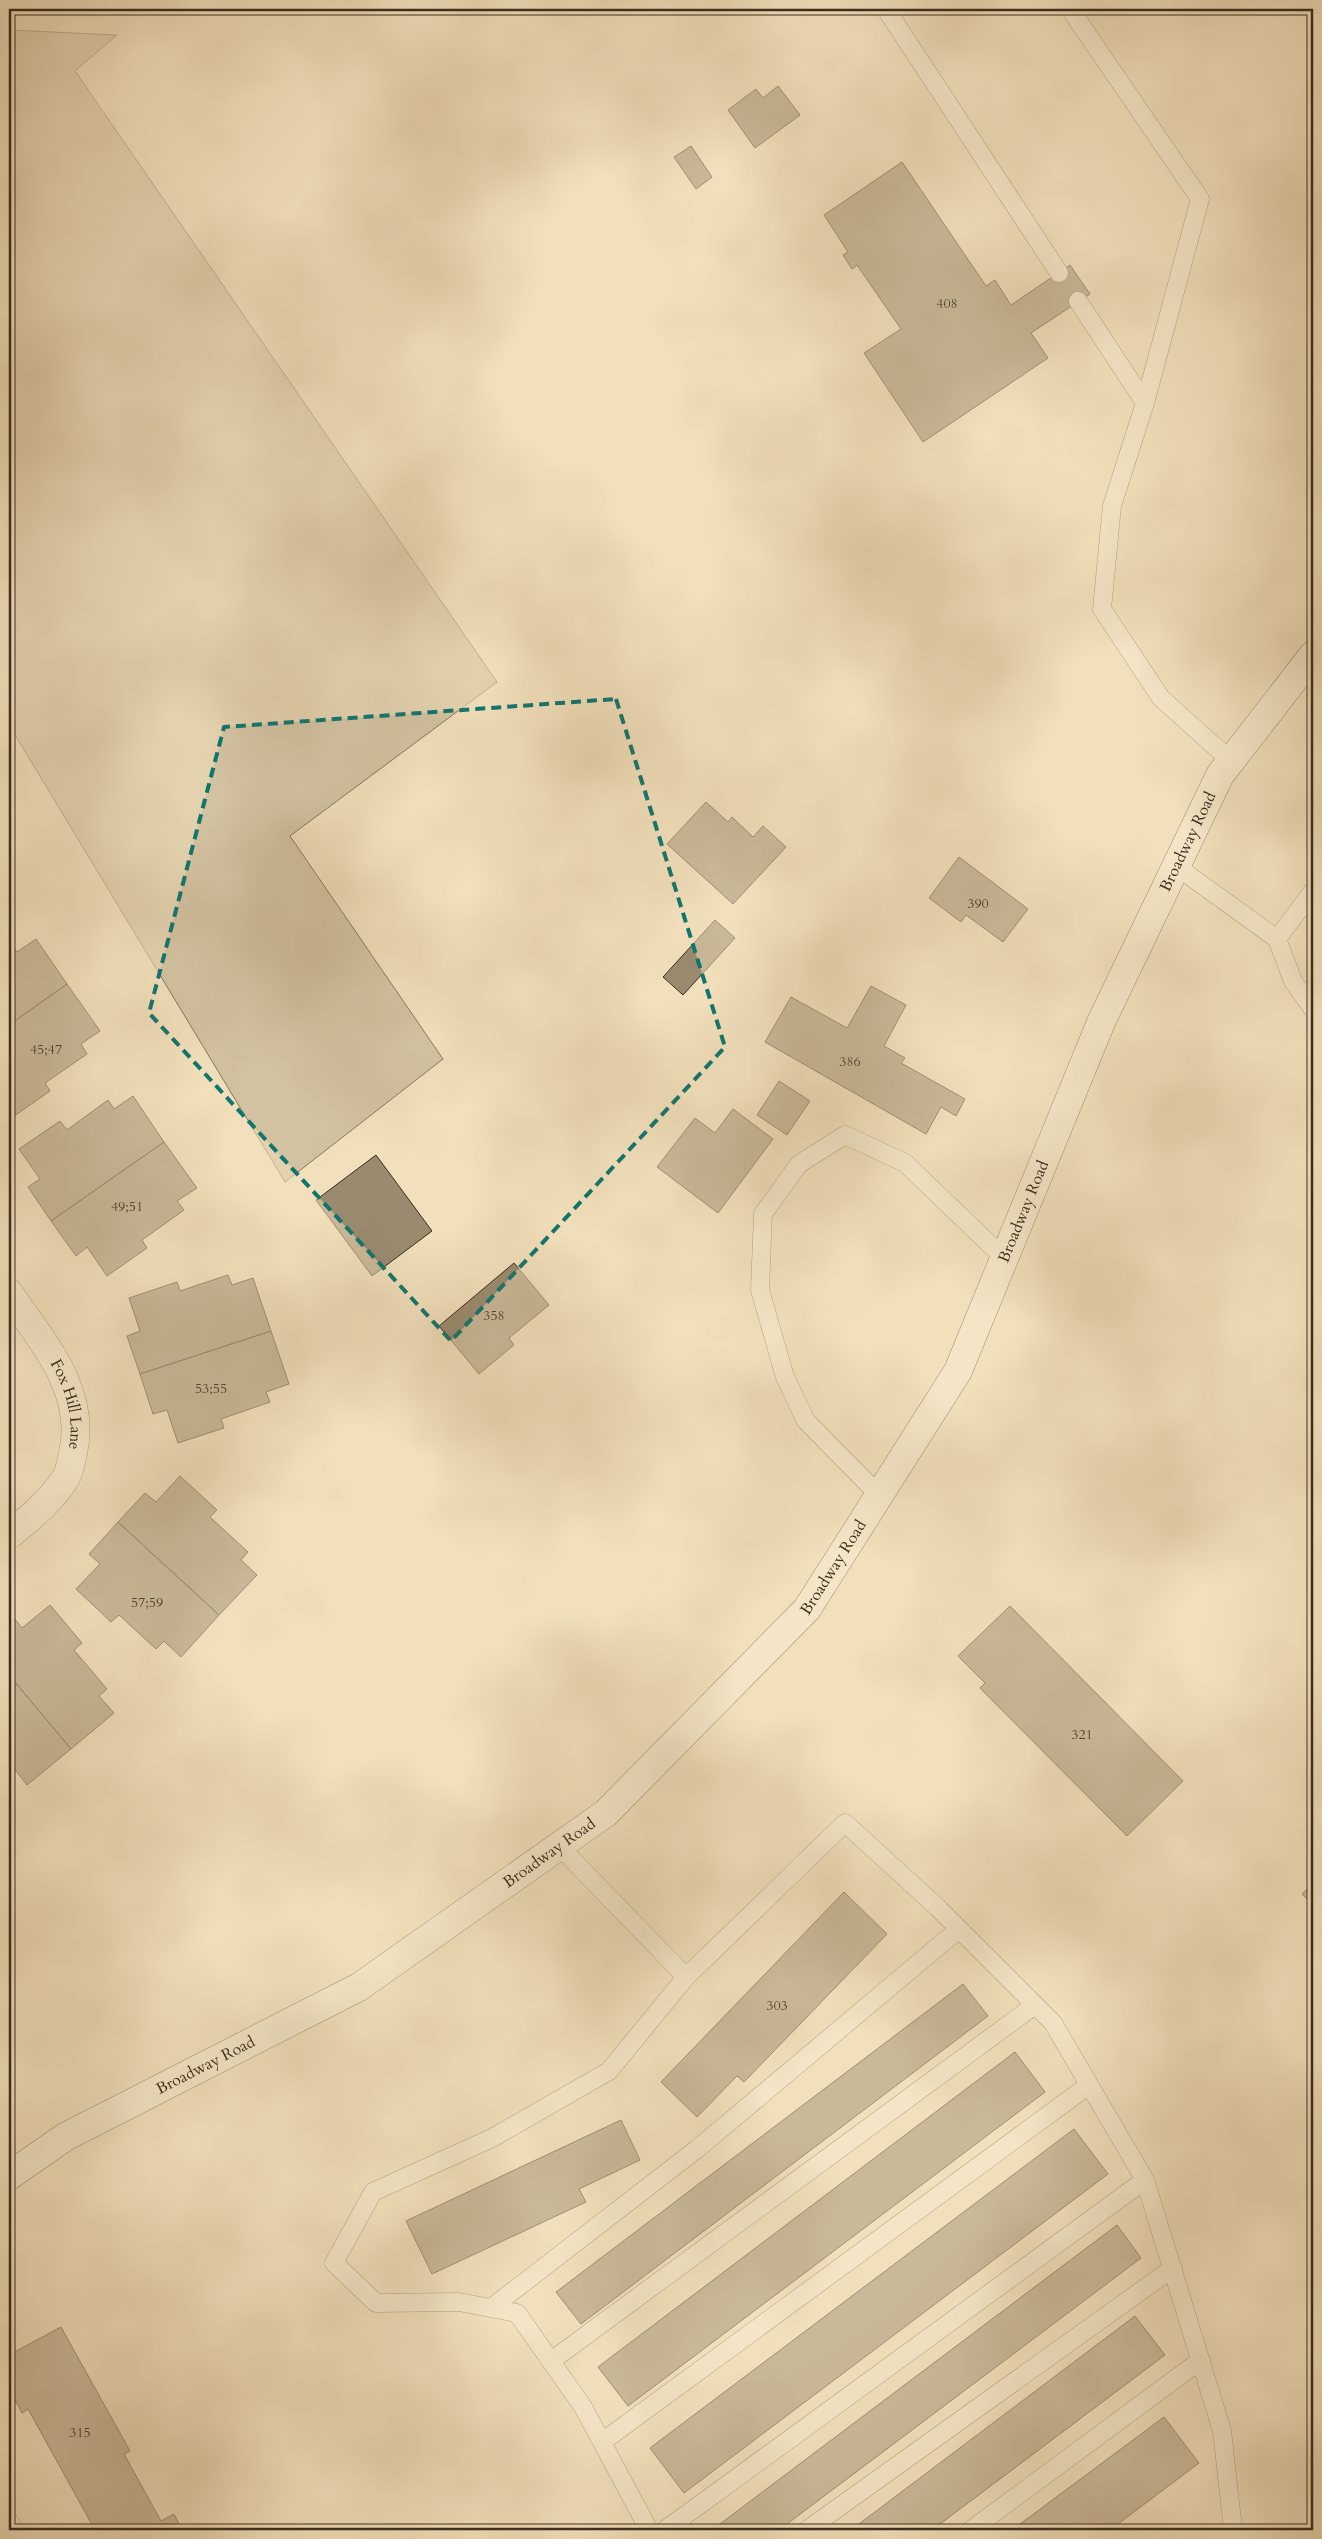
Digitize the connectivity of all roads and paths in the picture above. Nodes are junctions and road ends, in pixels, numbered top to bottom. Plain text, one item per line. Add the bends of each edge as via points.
1 (886, 9) edge
2 (1070, 9) edge
3 (1059, 273) dead end
4 (1078, 301) dead end
5 (1145, 403) junction
6 (1313, 655) edge
7 (1231, 760) junction
8 (1176, 866) junction
9 (1313, 891) edge
10 (1276, 939) junction
11 (1313, 1009) edge
12 (1004, 1258) junction
13 (9, 1293) edge
14 (879, 1495) junction
15 (9, 1535) edge
16 (559, 1846) junction
17 (959, 1929) junction
18 (686, 1977) junction
19 (1035, 2005) junction
20 (1089, 2085) junction
21 (9, 2176) edge
22 (1145, 2180) junction
23 (1173, 2268) junction
24 (491, 2308) junction
25 (1201, 2360) junction
26 (551, 2361) junction
27 (602, 2442) junction
28 (9, 2521) edge
29 (14, 2530) edge
30 (649, 2530) edge
31 (665, 2530) edge
32 (807, 2530) edge
33 (971, 2530) edge
34 (1233, 2530) edge

1 - 3 lane
2 - 5 lane via 1200,199
4 - 5 lane
5 - 7 lane via 1112,506 1102,609 1161,698
6 - 7 main road, Broadway Road
7 - 8 main road, Broadway Road via 1220,775
8 - 10 lane
8 - 12 main road, Broadway Road via 1102,1020
9 - 10 lane
10 - 11 lane via 1293,981
12 - 14 main road, Broadway Road via 958,1371
12 - 14 lane via 904,1163 845,1135 799,1164 763,1214 760,1290 785,1377 806,1421
13 - 15 main road, Fox Hill Lane via 62,1371 74,1403 76,1438 67,1477 43,1507
14 - 16 main road, Broadway Road via 807,1609 606,1813
16 - 18 lane
16 - 21 main road, Broadway Road via 359,1987 65,2137
17 - 18 lane via 845,1823
17 - 19 lane
17 - 24 lane via 698,2149
18 - 24 lane via 609,2071 492,2138 373,2192 334,2263 376,2303 459,2302
19 - 20 lane via 1052,2023
19 - 26 lane
20 - 22 lane
20 - 27 lane
22 - 23 lane
22 - 31 lane
23 - 25 lane
23 - 32 lane
24 - 26 lane via 517,2313
25 - 33 lane
25 - 34 lane via 1222,2431
26 - 27 lane via 584,2407
27 - 30 lane
28 - 29 lane

